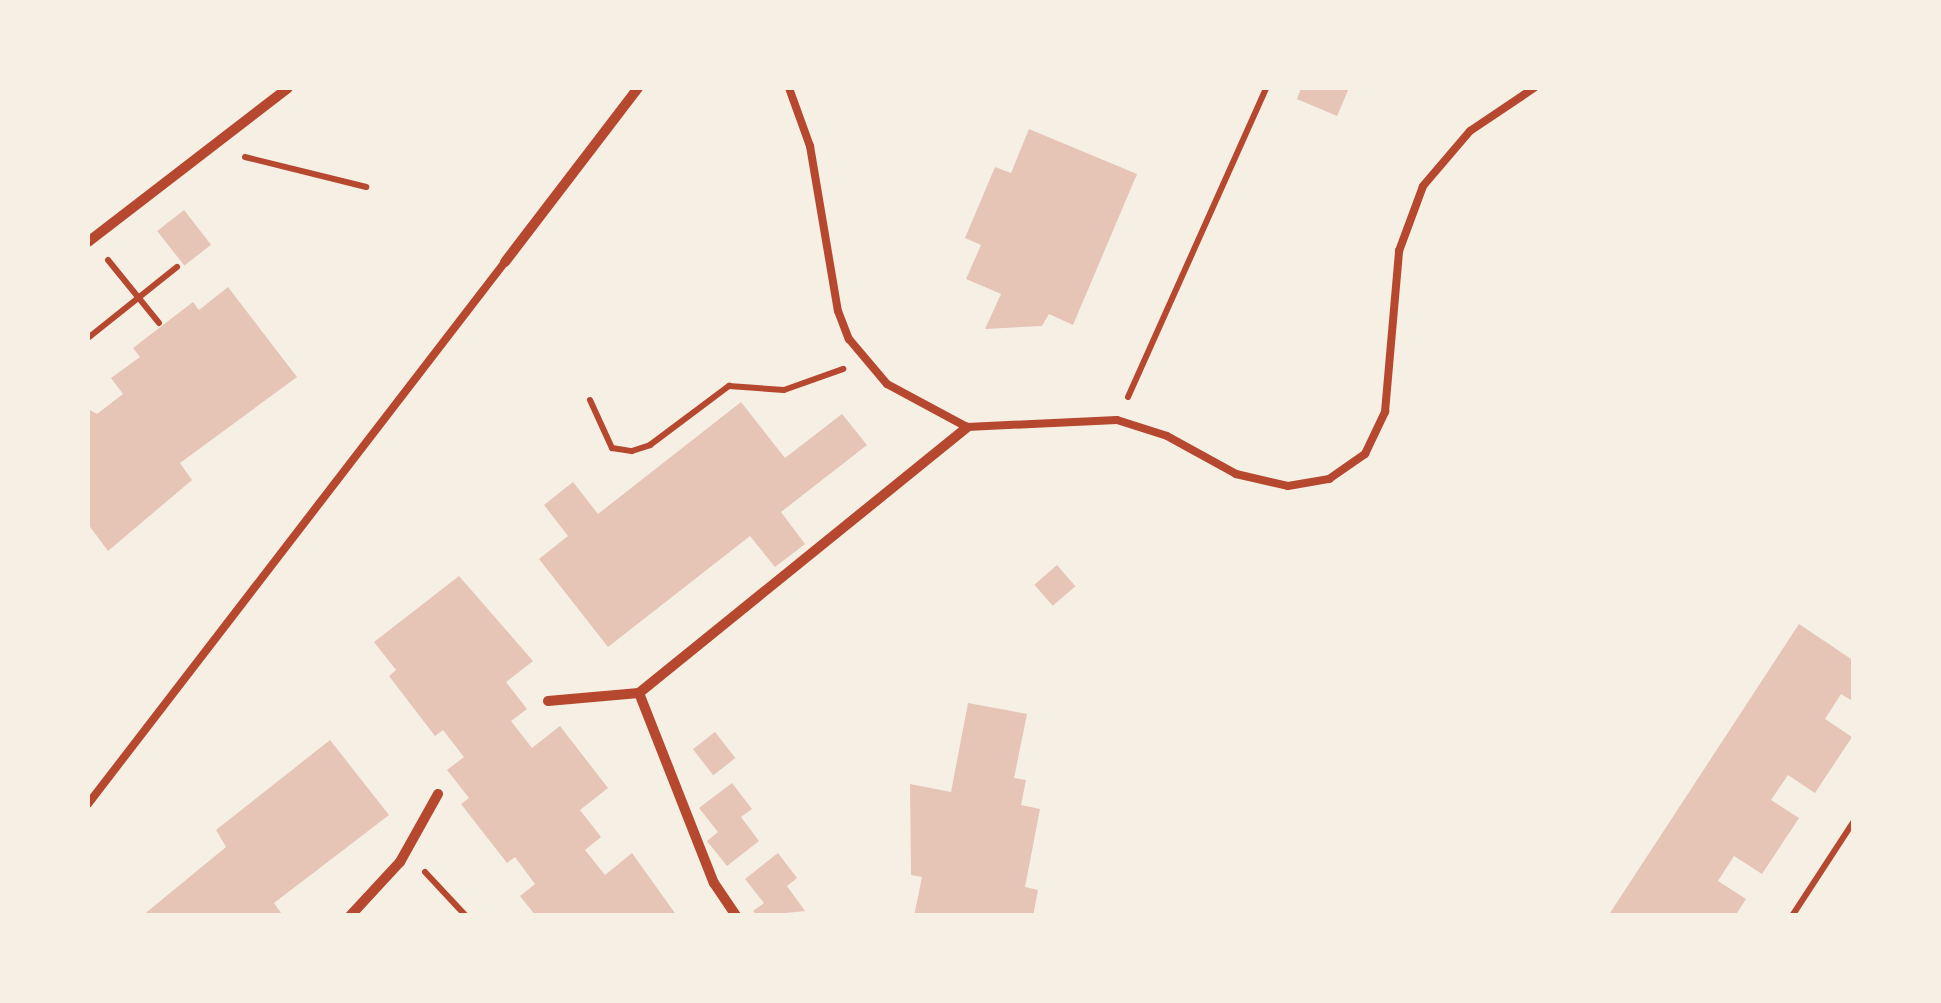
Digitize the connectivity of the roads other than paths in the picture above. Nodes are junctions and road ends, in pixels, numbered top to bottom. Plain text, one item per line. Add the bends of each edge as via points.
1 (288, 88) edge
2 (638, 88) edge
3 (789, 88) edge
4 (1534, 88) edge
5 (89, 241) edge
6 (505, 262) joint
7 (967, 427) junction
8 (639, 693) junction
9 (548, 702) dead end
10 (438, 794) dead end
11 (88, 804) edge
12 (350, 916) edge
13 (736, 916) edge

1 - 5 street
2 - 6 street
3 - 7 lane via 810,146 831,284 849,339 887,384
4 - 7 lane via 1470,131 1423,186 1399,251 1385,412 1365,454 1329,480 1288,486 1236,474 1167,436 1118,420
6 - 11 lane
7 - 8 street
8 - 9 street
8 - 13 street via 714,882
10 - 12 street via 400,862

